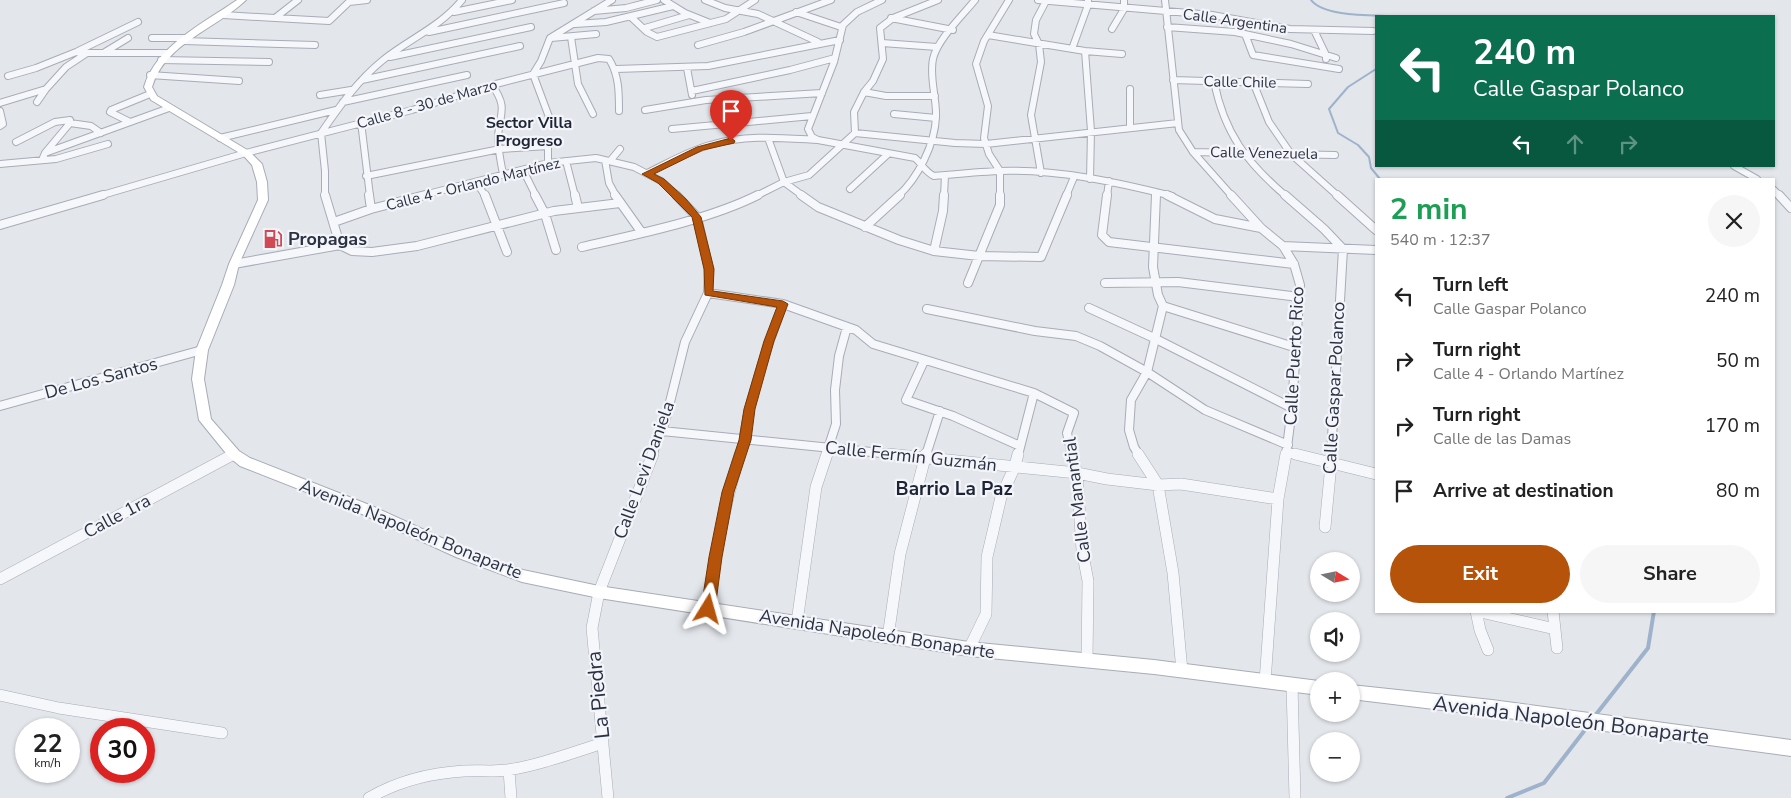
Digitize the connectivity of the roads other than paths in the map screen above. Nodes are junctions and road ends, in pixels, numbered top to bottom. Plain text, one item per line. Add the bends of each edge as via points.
1 (242, 0) edge
2 (298, 0) edge
3 (367, 0) edge
4 (462, 0) edge
5 (512, 0) edge
6 (612, 0) edge
7 (657, 0) edge
8 (664, 0) edge
9 (705, 0) edge
10 (722, 0) edge
11 (755, 0) edge
12 (831, 0) edge
13 (882, 0) edge
14 (938, 0) edge
15 (975, 0) edge
16 (1009, 0) edge
17 (1038, 0) edge
18 (1124, 0) edge
19 (1164, 0) edge
20 (350, 1) edge
21 (1046, 1) edge
22 (1088, 2) edge
23 (564, 3) dead end
24 (714, 4) junction
25 (673, 6) junction
26 (1124, 9) junction
27 (594, 11) junction
28 (740, 11) junction
29 (454, 12) junction
30 (796, 12) junction
31 (1165, 13) junction
32 (223, 15) junction
33 (689, 15) junction
34 (631, 17) junction
35 (275, 18) junction
36 (891, 18) junction
37 (772, 20) junction
38 (138, 22) dead end
39 (710, 23) junction
40 (570, 24) junction
41 (531, 27) dead end
42 (842, 27) junction
43 (1167, 27) junction
44 (645, 28) junction
45 (1112, 29) dead end
46 (953, 30) junction
47 (1314, 30) junction
48 (1373, 31) dead end
49 (425, 32) junction
50 (596, 34) dead end
51 (1245, 34) junction
52 (988, 35) junction
53 (571, 37) junction
54 (128, 38) dead end
55 (152, 38) dead end
56 (550, 38) junction
57 (186, 40) junction
58 (840, 40) junction
59 (818, 42) junction
60 (882, 43) junction
61 (698, 44) dead end
62 (1039, 44) junction
63 (315, 46) dead end
64 (520, 46) dead end
65 (937, 47) junction
66 (1072, 49) junction
67 (1085, 51) junction
68 (76, 52) junction
69 (87, 53) junction
70 (105, 53) junction
71 (1122, 54) dead end
72 (1326, 55) junction
73 (165, 56) junction
74 (835, 58) junction
75 (1336, 58) dead end
76 (384, 59) junction
77 (270, 62) dead end
78 (574, 64) junction
79 (1326, 67) junction
80 (687, 68) junction
81 (616, 69) junction
82 (1339, 69) dead end
83 (150, 74) junction
84 (533, 74) junction
85 (8, 76) dead end
86 (467, 76) dead end
87 (361, 80) junction
88 (1173, 80) junction
89 (240, 81) dead end
90 (1214, 81) junction
91 (1253, 82) junction
92 (1308, 84) dead end
93 (492, 85) junction
94 (1130, 88) dead end
95 (46, 89) junction
96 (351, 90) junction
97 (692, 91) junction
98 (864, 92) junction
99 (822, 93) junction
100 (150, 94) junction
101 (320, 95) dead end
102 (935, 96) junction
103 (37, 102) dead end
104 (344, 102) junction
105 (694, 102) junction
106 (0, 103) edge
107 (169, 108) junction
108 (336, 110) junction
109 (619, 110) dead end
110 (645, 110) dead end
111 (0, 111) edge
112 (593, 114) dead end
113 (894, 114) dead end
114 (812, 116) junction
115 (936, 118) junction
116 (130, 122) junction
117 (362, 122) junction
118 (70, 123) junction
119 (1178, 123) junction
120 (552, 125) dead end
121 (0, 126) edge
122 (1130, 127) junction
123 (672, 128) dead end
124 (1091, 131) junction
125 (321, 132) junction
126 (855, 133) junction
127 (101, 134) junction
128 (1036, 137) junction
129 (220, 138) junction
130 (768, 138) junction
131 (818, 140) junction
132 (932, 140) junction
133 (16, 142) dead end
134 (108, 144) dead end
135 (845, 144) junction
136 (986, 144) junction
137 (500, 149) junction
138 (620, 149) dead end
139 (1193, 152) junction
140 (45, 153) junction
141 (246, 153) junction
142 (1243, 153) junction
143 (888, 154) junction
144 (1291, 154) junction
145 (1335, 155) dead end
146 (42, 160) junction
147 (607, 160) junction
148 (566, 161) junction
149 (548, 163) junction
150 (921, 163) junction
151 (0, 164) edge
152 (1736, 167) edge
153 (523, 170) junction
154 (1000, 171) junction
155 (1041, 173) junction
156 (502, 174) junction
157 (647, 174) junction
158 (945, 175) junction
159 (366, 176) junction
160 (1074, 177) junction
161 (1755, 178) edge
162 (1090, 179) junction
163 (1109, 181) junction
164 (476, 182) junction
165 (784, 182) junction
166 (850, 189) dead end
167 (1775, 191) edge
168 (1156, 192) junction
169 (620, 203) junction
170 (578, 208) junction
171 (1791, 208) edge
172 (371, 209) junction
173 (545, 214) junction
174 (697, 217) junction
175 (334, 222) junction
176 (0, 225) edge
177 (496, 227) junction
178 (865, 227) junction
179 (1261, 228) junction
180 (1375, 229) edge
181 (642, 233) junction
182 (340, 245) junction
183 (1283, 246) junction
184 (582, 247) dead end
185 (1153, 248) junction
186 (1342, 249) junction
187 (556, 250) dead end
188 (1375, 250) edge
189 (934, 251) junction
190 (507, 252) dead end
191 (979, 256) junction
192 (234, 264) junction
193 (1294, 264) junction
194 (1156, 281) junction
195 (968, 283) dead end
196 (1105, 283) dead end
197 (708, 293) junction
198 (1299, 297) junction
199 (783, 304) junction
200 (1163, 306) junction
201 (1089, 308) dead end
202 (927, 309) dead end
203 (847, 326) junction
204 (1154, 338) junction
205 (1297, 348) junction
206 (202, 350) junction
207 (924, 361) junction
208 (1148, 372) junction
209 (1034, 393) junction
210 (0, 406) edge
211 (1292, 408) junction
212 (940, 411) junction
213 (662, 431) junction
214 (745, 440) junction
215 (1020, 446) junction
216 (828, 448) junction
217 (1287, 448) junction
218 (234, 454) junction
219 (924, 458) junction
220 (1331, 463) junction
221 (1015, 466) junction
222 (1077, 473) junction
223 (1375, 474) edge
224 (1158, 485) junction
225 (1278, 499) junction
226 (1324, 527) dead end
227 (0, 579) edge
228 (599, 592) junction
229 (708, 609) junction
230 (1476, 613) edge
231 (1485, 613) edge
232 (1553, 613) edge
233 (797, 622) junction
234 (1555, 628) junction
235 (888, 636) junction
236 (1557, 648) dead end
237 (969, 649) junction
238 (1488, 650) dead end
239 (1087, 661) junction
240 (1182, 671) junction
241 (1265, 682) junction
242 (1292, 685) junction
243 (1310, 687) edge
244 (1360, 693) edge
245 (0, 695) edge
246 (222, 733) dead end
247 (603, 743) junction
248 (1791, 748) edge
249 (509, 770) junction
250 (369, 798) edge
251 (511, 798) edge
252 (608, 798) edge
253 (1295, 798) edge

1 - 32 main road
2 - 35 street
3 - 20 street
4 - 29 street
5 - 29 street
6 - 27 street
7 - 27 street
8 - 25 street
9 - 24 street
10 - 24 street
11 - 28 street
12 - 30 street
13 - 42 street via 854,15
14 - 36 street
15 - 46 street
16 - 52 street
17 - 21 street, Calle Argentina
18 - 26 street
19 - 31 street, Calle Puerto Rico
20 - 35 street via 329,21
21 - 22 street, Calle Argentina
21 - 62 street via 1036,20 1034,34
22 - 26 street, Calle Argentina
22 - 66 street
23 - 49 street
24 - 28 street
25 - 33 street
25 - 34 street
26 - 31 street, Calle Argentina
26 - 45 street
27 - 40 street
28 - 37 street
28 - 39 street via 726,20
29 - 49 street
30 - 37 street
30 - 42 street
31 - 43 street, Calle Puerto Rico
31 - 47 street, Calle Argentina
32 - 35 street
32 - 57 main road
33 - 39 street
33 - 44 street
34 - 40 street
34 - 44 street
36 - 46 street
36 - 60 street via 880,28
37 - 59 street
37 - 61 street via 744,32
38 - 68 street
39 - 44 street via 657,37
40 - 56 street
41 - 76 street
42 - 58 street
43 - 51 street
43 - 88 street, Calle Puerto Rico
46 - 65 street
47 - 48 street, Calle Argentina
47 - 72 street
49 - 76 street
50 - 53 street
51 - 72 street
51 - 79 street via 1253,55
52 - 62 street
52 - 136 street via 976,64 988,106
53 - 56 street
53 - 78 street
54 - 70 street
55 - 57 street
56 - 84 street
57 - 63 street
57 - 73 main road
58 - 59 street
58 - 74 street
59 - 80 street via 738,61
60 - 65 street
60 - 98 street via 883,59
62 - 66 street
62 - 128 street via 1041,62 1031,115
64 - 87 street
65 - 102 street via 932,61
66 - 67 street
67 - 71 street
67 - 124 street
68 - 69 street
68 - 85 street
69 - 70 street
69 - 95 street via 66,67
70 - 73 street
72 - 75 street
72 - 79 street
73 - 77 street
73 - 83 main road
74 - 97 street
74 - 99 street
76 - 87 street
78 - 81 street, Calle 8 - 30 de Marzo via 609,58
78 - 84 street, Calle 8 - 30 de Marzo
78 - 112 street via 578,84
79 - 82 street
80 - 81 street
80 - 97 street
81 - 109 street
83 - 89 street
83 - 100 main road
84 - 93 street, Calle 8 - 30 de Marzo
84 - 120 street
86 - 104 street
87 - 96 street
88 - 90 street, Calle Chile
88 - 119 street, Calle Puerto Rico
90 - 91 street, Calle Chile
90 - 142 street via 1218,106
91 - 92 street, Calle Chile
91 - 144 street via 1269,122
93 - 117 street, Calle 8 - 30 de Marzo
93 - 137 street via 501,98
94 - 122 street
95 - 103 street
95 - 106 street
96 - 101 street
96 - 104 street
97 - 105 street
98 - 102 street via 886,96
98 - 126 street via 854,112
99 - 105 street
99 - 114 street
100 - 107 main road, Avenida Napoleón Bonaparte
100 - 116 street via 111,110
102 - 115 street
104 - 108 street
105 - 110 street
107 - 116 street
107 - 129 main road, Avenida Napoleón Bonaparte
108 - 125 street
108 - 129 street
111 - 121 street via 3,124
113 - 115 street
114 - 123 street
114 - 131 street via 808,129
115 - 132 street
116 - 127 street
117 - 125 street, Calle 8 - 30 de Marzo
117 - 159 street
118 - 127 street via 88,125
118 - 133 street via 70,120 63,119
118 - 140 street
119 - 122 street
119 - 139 street, Calle Puerto Rico
122 - 124 street
124 - 128 street
124 - 162 street
125 - 141 street, Calle 8 - 30 de Marzo
125 - 175 street via 325,200
126 - 132 street
126 - 135 street
127 - 140 street
128 - 136 street
128 - 155 street
129 - 141 main road, Avenida Napoleón Bonaparte
130 - 131 street
130 - 157 street via 720,142
130 - 165 street
131 - 135 street
132 - 136 street
132 - 150 street
134 - 146 street
135 - 143 street
135 - 165 street via 809,175
136 - 154 street
137 - 149 street via 548,146
137 - 156 street
137 - 159 street
138 - 147 street
139 - 142 street, Calle Venezuela
139 - 179 street, Calle Puerto Rico
140 - 146 street
141 - 176 street
141 - 192 main road, Avenida Napoleón Bonaparte via 257,164 263,200
142 - 144 street, Calle Venezuela
142 - 186 street via 1259,172 1330,233
143 - 150 street via 915,158
143 - 166 street
144 - 145 street, Calle Venezuela
144 - 180 street
146 - 151 street
147 - 148 street, Calle 4 - Orlando Martínez
147 - 157 street, Calle 4 - Orlando Martínez
147 - 169 street via 609,183
148 - 149 street, Calle 4 - Orlando Martínez
148 - 170 street
149 - 153 street, Calle 4 - Orlando Martínez
150 - 158 street via 927,173
150 - 178 street via 908,187
152 - 161 street
153 - 156 street, Calle 4 - Orlando Martínez
153 - 173 street
154 - 155 street
154 - 158 street
154 - 191 street via 1000,205
155 - 160 street
156 - 164 street, Calle 4 - Orlando Martínez
157 - 174 street, Calle 4 - Orlando Martínez via 661,181
158 - 189 street via 943,211
159 - 172 street
160 - 162 street
160 - 191 street via 1041,257
162 - 163 street
163 - 168 street
163 - 185 street via 1104,239 1116,244
164 - 172 street, Calle 4 - Orlando Martínez
164 - 177 street via 484,193
165 - 174 street via 738,205
165 - 178 street via 818,207
167 - 171 street
168 - 179 street via 1172,196 1215,219
168 - 185 street
169 - 170 street
169 - 181 street
170 - 173 street
172 - 175 street, Calle 4 - Orlando Martínez
173 - 177 street
173 - 187 street
174 - 181 street
174 - 197 street, Calle 4 - Orlando Martínez via 709,269
175 - 182 street
177 - 182 street via 417,246 372,252 352,251
177 - 190 street
178 - 189 street
179 - 183 street, Calle Puerto Rico
181 - 184 street
182 - 192 street
183 - 186 street
183 - 193 street, Calle Puerto Rico
185 - 193 street
185 - 194 street
186 - 188 street
186 - 220 street, Calle Gaspar Polanco
189 - 191 street
191 - 195 street
192 - 206 main road, Avenida Napoleón Bonaparte
193 - 198 street, Calle Puerto Rico via 1300,285
194 - 196 street
194 - 198 street
194 - 200 street via 1157,297
197 - 199 street
197 - 213 street, Calle Levi Daniela via 685,342
198 - 205 street, Calle Puerto Rico
199 - 203 street
199 - 214 street via 749,409
200 - 204 street
200 - 205 street
201 - 204 street
202 - 208 street via 1076,336
203 - 207 street via 873,344
203 - 216 street via 835,390 836,424
204 - 208 street
204 - 211 street
205 - 211 street, Calle Puerto Rico
206 - 210 street, De Los Santos
206 - 218 main road, Avenida Napoleón Bonaparte via 198,379 205,420
207 - 209 street
207 - 212 street via 906,400
208 - 217 street via 1205,410
208 - 224 street via 1131,400 1129,430 1134,447
209 - 215 street
209 - 222 street, Calle Manantial via 1074,413 1068,433
211 - 217 street, Calle Puerto Rico
212 - 215 street
212 - 219 street
213 - 214 street, Calle Fermín Guzmán
213 - 228 street, Calle Levi Daniela
214 - 216 street, Calle Fermín Guzmán
214 - 229 street via 728,492
215 - 221 street
216 - 219 street, Calle Fermín Guzmán
216 - 233 street via 816,487
217 - 220 street
217 - 225 street, Calle Puerto Rico
218 - 227 street, Calle 1ra
218 - 228 main road, Avenida Napoleón Bonaparte via 244,462 367,510 461,553 522,576
219 - 221 street, Calle Fermín Guzmán
219 - 235 street via 900,554
220 - 223 street
220 - 226 street, Calle Gaspar Polanco
221 - 222 street, Calle Fermín Guzmán
221 - 237 street via 1001,497 987,557 986,614
222 - 224 street, Calle Fermín Guzmán
222 - 239 street, Calle Manantial via 1082,550 1088,581
224 - 225 street, Calle Fermín Guzmán via 1181,484
224 - 240 street via 1173,573
225 - 241 street, Calle Puerto Rico
228 - 229 main road, Avenida Napoleón Bonaparte
228 - 247 street, La Piedra via 592,628
229 - 233 main road, Avenida Napoleón Bonaparte
230 - 238 street
231 - 234 street
232 - 234 street
233 - 235 main road, Avenida Napoleón Bonaparte
234 - 236 street
235 - 237 main road, Avenida Napoleón Bonaparte
237 - 239 main road, Avenida Napoleón Bonaparte
239 - 240 main road, Avenida Napoleón Bonaparte
240 - 241 main road, Avenida Napoleón Bonaparte
241 - 242 main road, Avenida Napoleón Bonaparte
242 - 243 main road, Avenida Napoleón Bonaparte
242 - 253 street
244 - 248 main road, Avenida Napoleón Bonaparte
245 - 246 street via 59,708
247 - 249 street
247 - 252 street, La Piedra
249 - 250 street via 435,774 378,792
249 - 251 street

